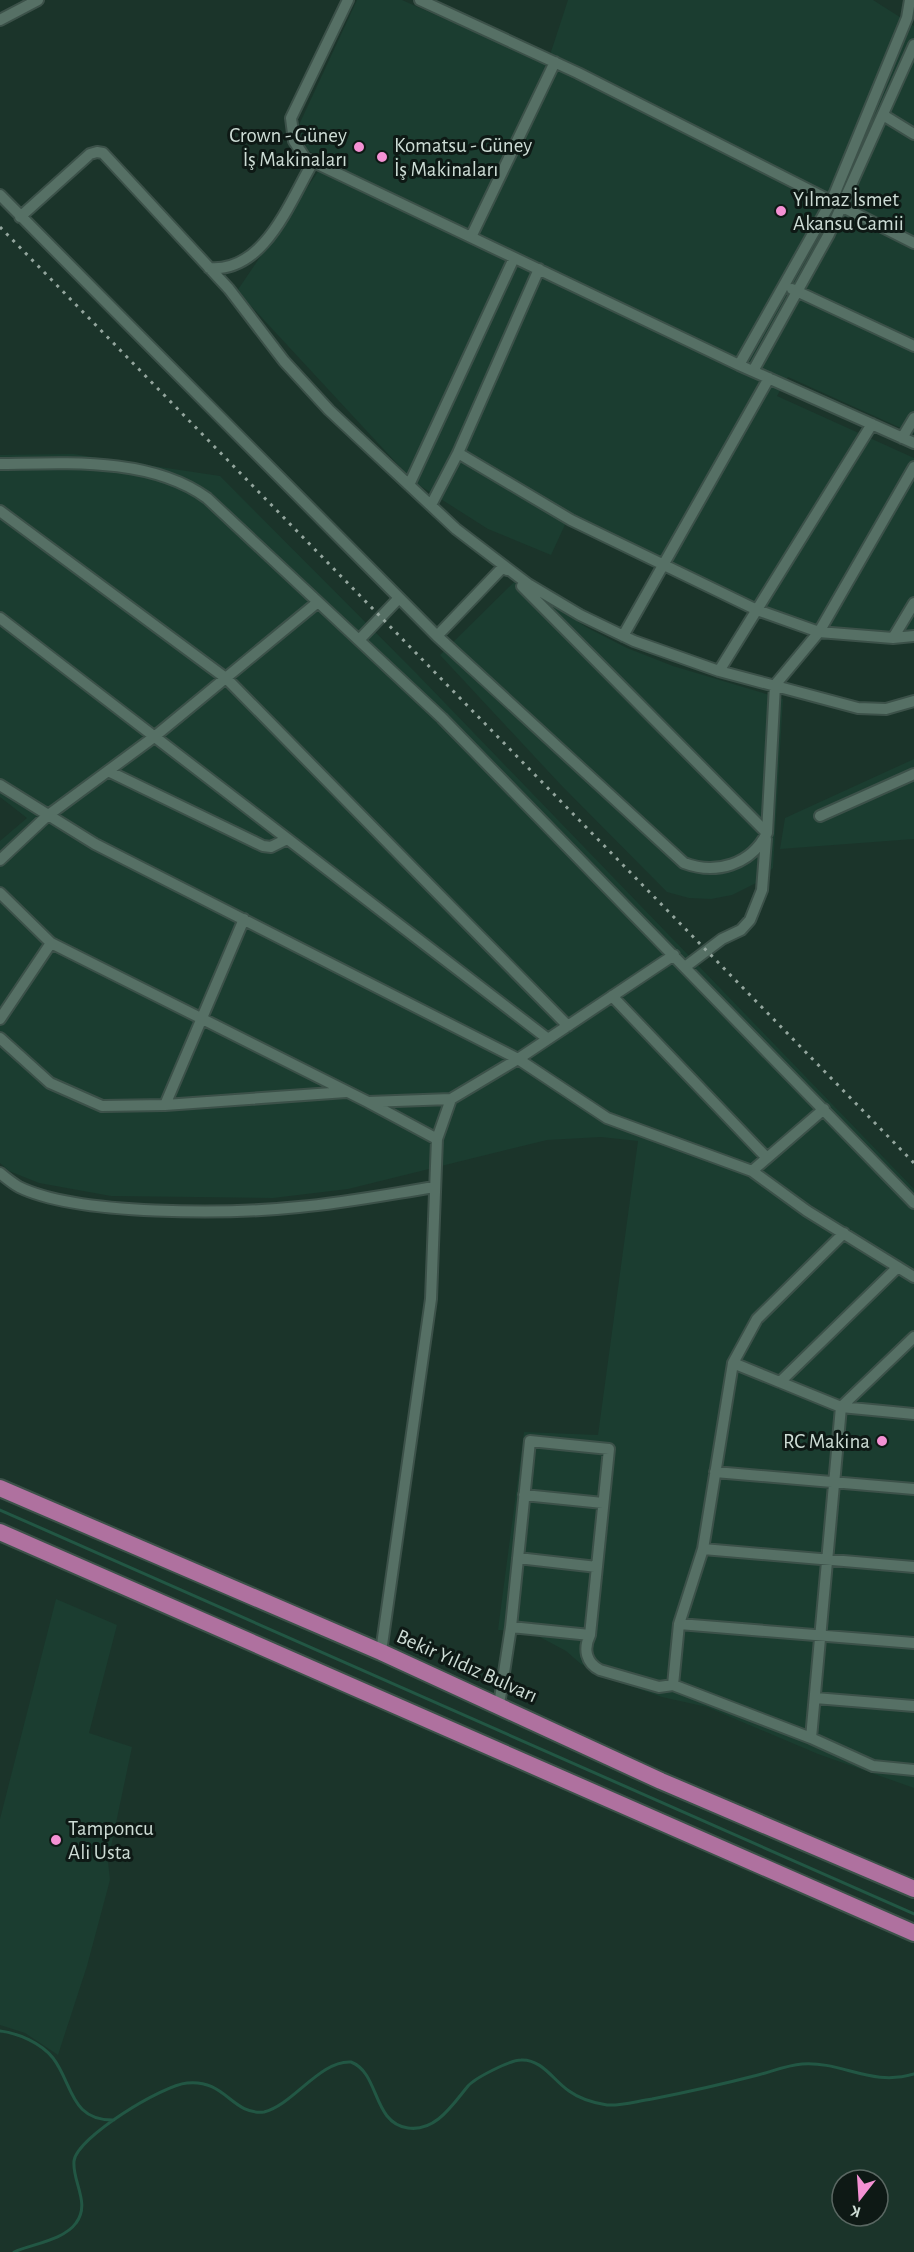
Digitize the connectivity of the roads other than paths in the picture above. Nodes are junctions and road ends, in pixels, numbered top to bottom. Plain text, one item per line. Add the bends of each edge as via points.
1 (38, 0) edge
2 (348, 0) edge
3 (420, 0) edge
4 (910, 0) edge
5 (0, 20) edge
6 (914, 45) edge
7 (555, 62) junction
8 (882, 115) junction
9 (914, 134) edge
10 (313, 162) junction
11 (0, 195) edge
12 (837, 202) junction
13 (20, 217) junction
14 (471, 237) junction
15 (914, 243) edge
16 (514, 258) junction
17 (209, 268) junction
18 (539, 269) junction
19 (784, 284) junction
20 (796, 292) junction
21 (914, 346) edge
22 (739, 364) junction
23 (753, 371) junction
24 (769, 378) junction
25 (914, 418) edge
26 (872, 424) junction
27 (902, 438) junction
28 (914, 443) edge
29 (459, 453) junction
30 (0, 464) edge
31 (914, 467) edge
32 (409, 485) junction
33 (430, 505) junction
34 (0, 512) edge
35 (664, 564) junction
36 (503, 567) junction
37 (399, 598) junction
38 (318, 602) junction
39 (914, 603) edge
40 (757, 610) junction
41 (0, 618) edge
42 (819, 632) junction
43 (437, 636) junction
44 (623, 636) junction
45 (914, 636) edge
46 (893, 638) junction
47 (359, 640) junction
48 (719, 671) junction
49 (227, 679) junction
50 (775, 685) junction
51 (914, 701) edge
52 (154, 737) junction
53 (108, 771) junction
54 (914, 774) edge
55 (0, 785) edge
56 (46, 816) junction
57 (820, 816) dead end
58 (766, 833) junction
59 (287, 839) junction
60 (0, 860) edge
61 (0, 892) edge
62 (244, 919) junction
63 (51, 943) junction
64 (674, 955) junction
65 (685, 967) junction
66 (612, 996) junction
67 (200, 1018) junction
68 (0, 1019) edge
69 (568, 1026) junction
70 (0, 1038) edge
71 (548, 1039) junction
72 (518, 1059) junction
73 (348, 1092) junction
74 (451, 1099) junction
75 (368, 1102) junction
76 (165, 1105) junction
77 (824, 1109) junction
78 (436, 1139) junction
79 (767, 1158) junction
80 (752, 1171) junction
81 (0, 1173) edge
82 (435, 1187) junction
83 (914, 1203) edge
84 (844, 1233) junction
85 (898, 1266) junction
86 (914, 1277) edge
87 (914, 1337) edge
88 (733, 1363) junction
89 (780, 1382) junction
90 (841, 1407) junction
91 (914, 1414) edge
92 (715, 1472) junction
93 (834, 1482) junction
94 (0, 1488) edge
95 (914, 1489) edge
96 (524, 1495) junction
97 (603, 1503) junction
98 (0, 1532) edge
99 (703, 1549) junction
100 (518, 1558) junction
101 (827, 1560) junction
102 (597, 1567) junction
103 (914, 1567) edge
104 (679, 1624) junction
105 (511, 1627) junction
106 (590, 1635) junction
107 (820, 1636) junction
108 (914, 1644) edge
109 (381, 1652) junction
110 (673, 1685) junction
111 (815, 1698) junction
112 (499, 1705) junction
113 (914, 1706) edge
114 (811, 1738) junction
115 (914, 1770) edge
116 (914, 1890) edge
117 (914, 1933) edge

1 - 5 street
2 - 10 street via 291,118 297,147
3 - 7 street
4 - 12 street via 907,18
6 - 8 street
7 - 12 street
7 - 14 street
8 - 9 street
8 - 12 street
10 - 14 street
10 - 17 street via 257,252 232,267
11 - 13 street
12 - 15 street
12 - 19 street
12 - 20 street
13 - 17 street via 90,154 100,152
13 - 37 street
14 - 16 street
16 - 18 street
16 - 32 street
17 - 32 street via 306,386
18 - 22 street
18 - 29 street
19 - 20 street
19 - 22 street
20 - 21 street
20 - 23 street
22 - 23 street
23 - 24 street
24 - 26 street
24 - 35 street
25 - 27 street
26 - 27 street
26 - 40 street
27 - 28 street
29 - 33 street
29 - 35 street via 571,520
30 - 38 street via 73,464 139,470 173,478 207,498
31 - 42 street
32 - 33 street
33 - 36 street
34 - 49 street
35 - 40 street
35 - 44 street
36 - 43 street
36 - 44 street via 554,600
36 - 58 street
37 - 43 street
37 - 47 street
38 - 47 street
38 - 49 street
39 - 46 street
40 - 42 street
40 - 48 street
41 - 52 street
42 - 46 street
42 - 50 street
43 - 58 street via 684,863 707,868 731,865 753,853
44 - 48 street
45 - 46 street
47 - 64 street via 442,718
48 - 50 street
49 - 52 street
49 - 69 street
50 - 51 street via 867,709
50 - 58 street
52 - 53 street
52 - 59 street
53 - 56 street
53 - 59 street via 263,846 271,847
54 - 57 street
55 - 56 street
56 - 60 street
56 - 62 street
58 - 65 street via 762,890 754,914 741,930
59 - 71 street
61 - 63 street
62 - 67 street
62 - 72 street
63 - 67 street
63 - 68 street
64 - 65 street
64 - 66 street
65 - 77 street
66 - 69 street
66 - 79 street
67 - 73 street
67 - 76 street
69 - 71 street
70 - 76 street via 50,1083 102,1106
71 - 72 street
72 - 74 street
72 - 80 street via 607,1118
73 - 75 street
73 - 76 street
74 - 75 street
74 - 78 street
75 - 78 street
77 - 79 street
77 - 83 street
78 - 82 street
79 - 80 street
80 - 84 street
81 - 82 street via 18,1186 55,1197 148,1209 299,1208
82 - 109 street via 431,1299
84 - 85 street
84 - 88 street via 757,1318
85 - 86 street
85 - 89 street
87 - 90 street
88 - 89 street
88 - 92 street
89 - 90 street
90 - 91 street
90 - 93 street
92 - 93 street
92 - 99 street
93 - 95 street
93 - 101 street
94 - 109 main road, Bekir Yıldız Bulvarı
96 - 97 street
96 - 97 street via 530,1441 609,1449
96 - 100 street
97 - 102 street
98 - 117 main road
99 - 101 street
99 - 104 street
100 - 102 street
100 - 105 street
101 - 103 street
101 - 107 street
102 - 106 street
104 - 107 street
104 - 110 street
105 - 106 street
105 - 112 street
106 - 110 street via 586,1651 596,1668 659,1687
107 - 108 street
107 - 111 street
109 - 112 main road, Bekir Yıldız Bulvarı
110 - 114 street
111 - 113 street
111 - 114 street
112 - 116 main road, Bekir Yıldız Bulvarı via 661,1781
114 - 115 street via 873,1767

